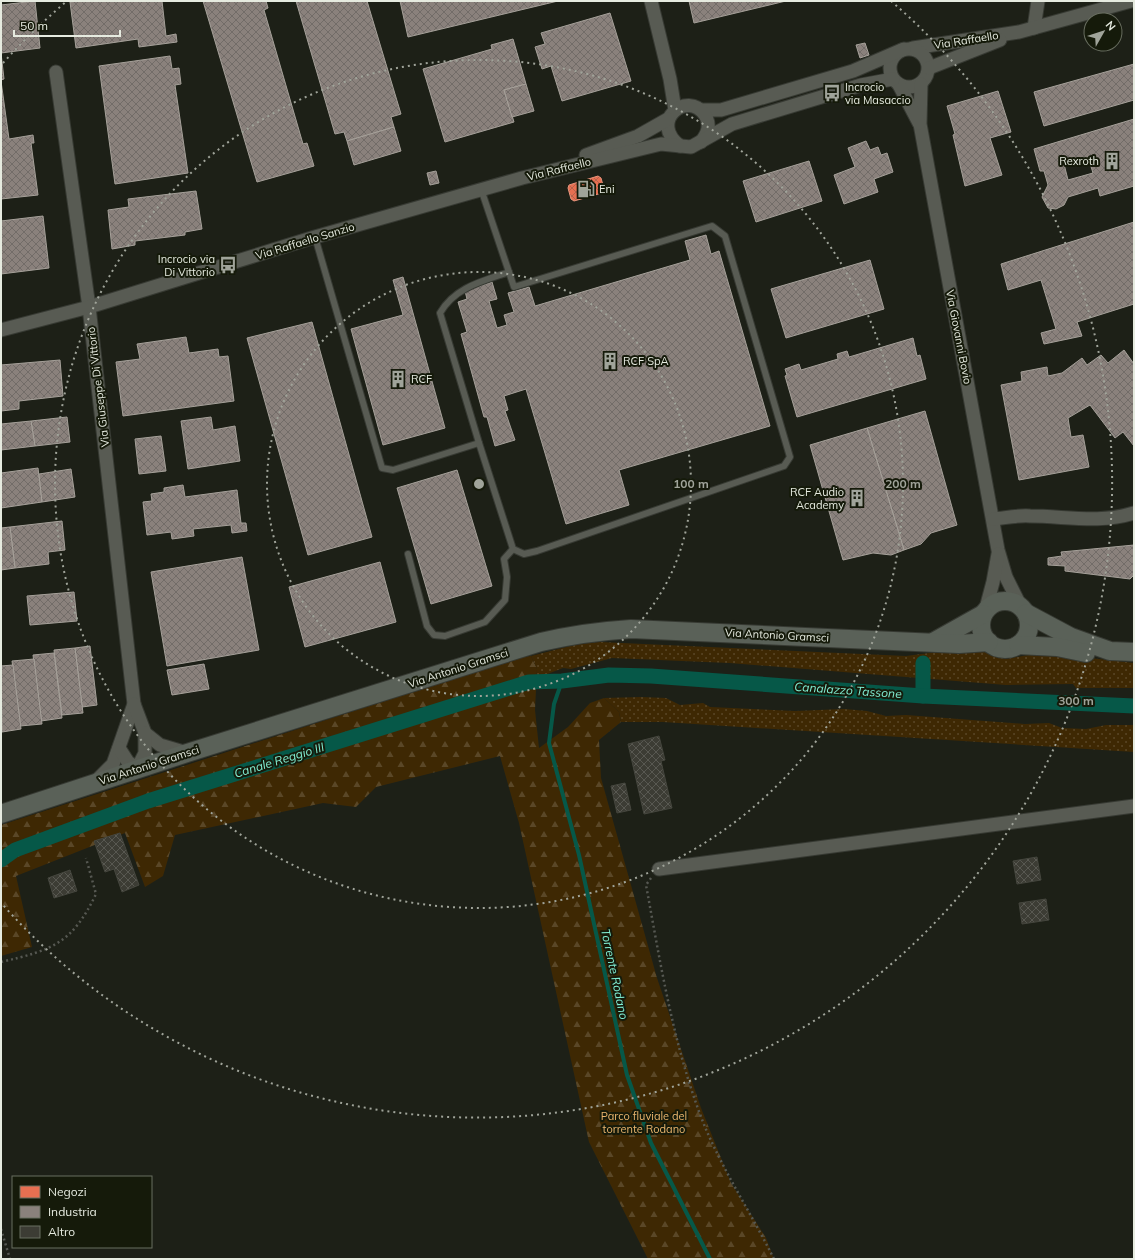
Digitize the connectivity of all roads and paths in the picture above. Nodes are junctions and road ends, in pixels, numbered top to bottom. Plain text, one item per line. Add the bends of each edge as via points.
1 (651, 1) edge
2 (1038, 1) edge
3 (1131, 1) edge
4 (1034, 28) junction
5 (1019, 32) junction
6 (908, 49) junction
7 (929, 68) junction
8 (56, 72) dead end
9 (670, 79) junction
10 (896, 82) junction
11 (921, 84) junction
12 (688, 105) junction
13 (701, 110) junction
14 (672, 114) junction
15 (920, 124) junction
16 (701, 142) junction
17 (680, 146) junction
18 (522, 178) junction
19 (482, 189) junction
20 (315, 237) junction
21 (509, 272) junction
22 (89, 307) junction
23 (1, 330) edge
24 (479, 443) junction
25 (1134, 513) edge
26 (993, 519) junction
27 (513, 549) junction
28 (998, 550) junction
29 (408, 554) dead end
30 (1024, 610) junction
31 (984, 613) junction
32 (933, 642) junction
33 (989, 642) junction
34 (1018, 645) junction
35 (1110, 650) junction
36 (1134, 652) edge
37 (134, 704) junction
38 (145, 733) junction
39 (119, 748) junction
40 (187, 753) junction
41 (137, 769) junction
42 (95, 783) junction
43 (1134, 806) edge
44 (1, 814) edge
45 (86, 858) dead end
46 (659, 869) joint
47 (1, 962) edge
48 (1, 1230) edge
49 (10, 1259) edge
50 (774, 1259) edge

1 - 9 street
2 - 4 street
3 - 4 street, Via Raffaello
4 - 5 street, Via Raffaello
5 - 6 street, Via Raffaello
5 - 7 street, Via Raffaello
6 - 7 street, Via Raffaello via 922,53
6 - 10 street via 897,52 891,60 889,70
6 - 13 street, Via Raffaello via 853,71 721,110
7 - 11 street
8 - 22 street, Via Giuseppe Di Vittorio
9 - 12 street
9 - 14 street
10 - 11 street, Via Raffaello via 910,87
10 - 15 street, Via Giovanni Bovio
10 - 16 street, Via Raffaello via 861,85 732,124
11 - 15 street, Via Giovanni Bovio
12 - 13 street, Via Raffaello
12 - 14 street, Via Raffaello
13 - 16 street via 708,120 708,132
14 - 17 street via 667,129 672,139
14 - 18 street, Via Raffaello via 638,136
15 - 26 street, Via Giovanni Bovio
16 - 17 street, Via Raffaello via 691,147
17 - 18 street, Via Raffaello via 661,144
18 - 19 street, Via Raffaello Sanzio
19 - 20 street, Via Raffaello Sanzio
19 - 21 lane
20 - 22 street, Via Raffaello Sanzio
20 - 24 lane via 382,468 393,470
21 - 24 lane via 462,290 447,301 440,313
21 - 27 lane via 514,287 712,226 725,236 790,457 784,466 537,551 524,554
22 - 23 street, Via Raffaello Sanzio
22 - 37 street, Via Giuseppe Di Vittorio
24 - 27 lane
25 - 26 street via 1118,518 1078,520 1029,515
26 - 28 street, Via Giovanni Bovio
27 - 29 lane via 504,559 507,577 505,600 485,622 445,636 434,635 427,626
28 - 30 street, Via Giovanni Bovio via 1006,577
28 - 31 street, Via Giovanni Bovio via 993,582
30 - 31 street, Via Antonio Gramsci via 1009,601 1002,601 990,606
30 - 34 street via 1029,627
30 - 35 street, Via Antonio Gramsci via 1060,633
31 - 32 street, Via Antonio Gramsci
31 - 33 street via 982,629
32 - 33 street, Via Antonio Gramsci
32 - 40 street, Via Antonio Gramsci via 693,631 598,631 541,642
33 - 34 street, Via Antonio Gramsci via 999,648
34 - 35 street, Via Antonio Gramsci via 1057,647 1095,654
35 - 36 street, Via Antonio Gramsci
37 - 38 street, Via Giuseppe Di Vittorio
37 - 39 street, Via Giuseppe Di Vittorio
38 - 40 street via 160,745
38 - 41 street, Via Giuseppe Di Vittorio via 145,753
39 - 41 street via 128,762
39 - 42 street, Via Giuseppe Di Vittorio via 113,764
40 - 41 street, Via Antonio Gramsci
41 - 42 street, Via Antonio Gramsci
42 - 44 street, Via Antonio Gramsci
43 - 46 street
45 - 47 path via 96,894 86,914 71,934 45,950
46 - 50 path via 646,885 660,959 690,1085 706,1128
48 - 49 path

